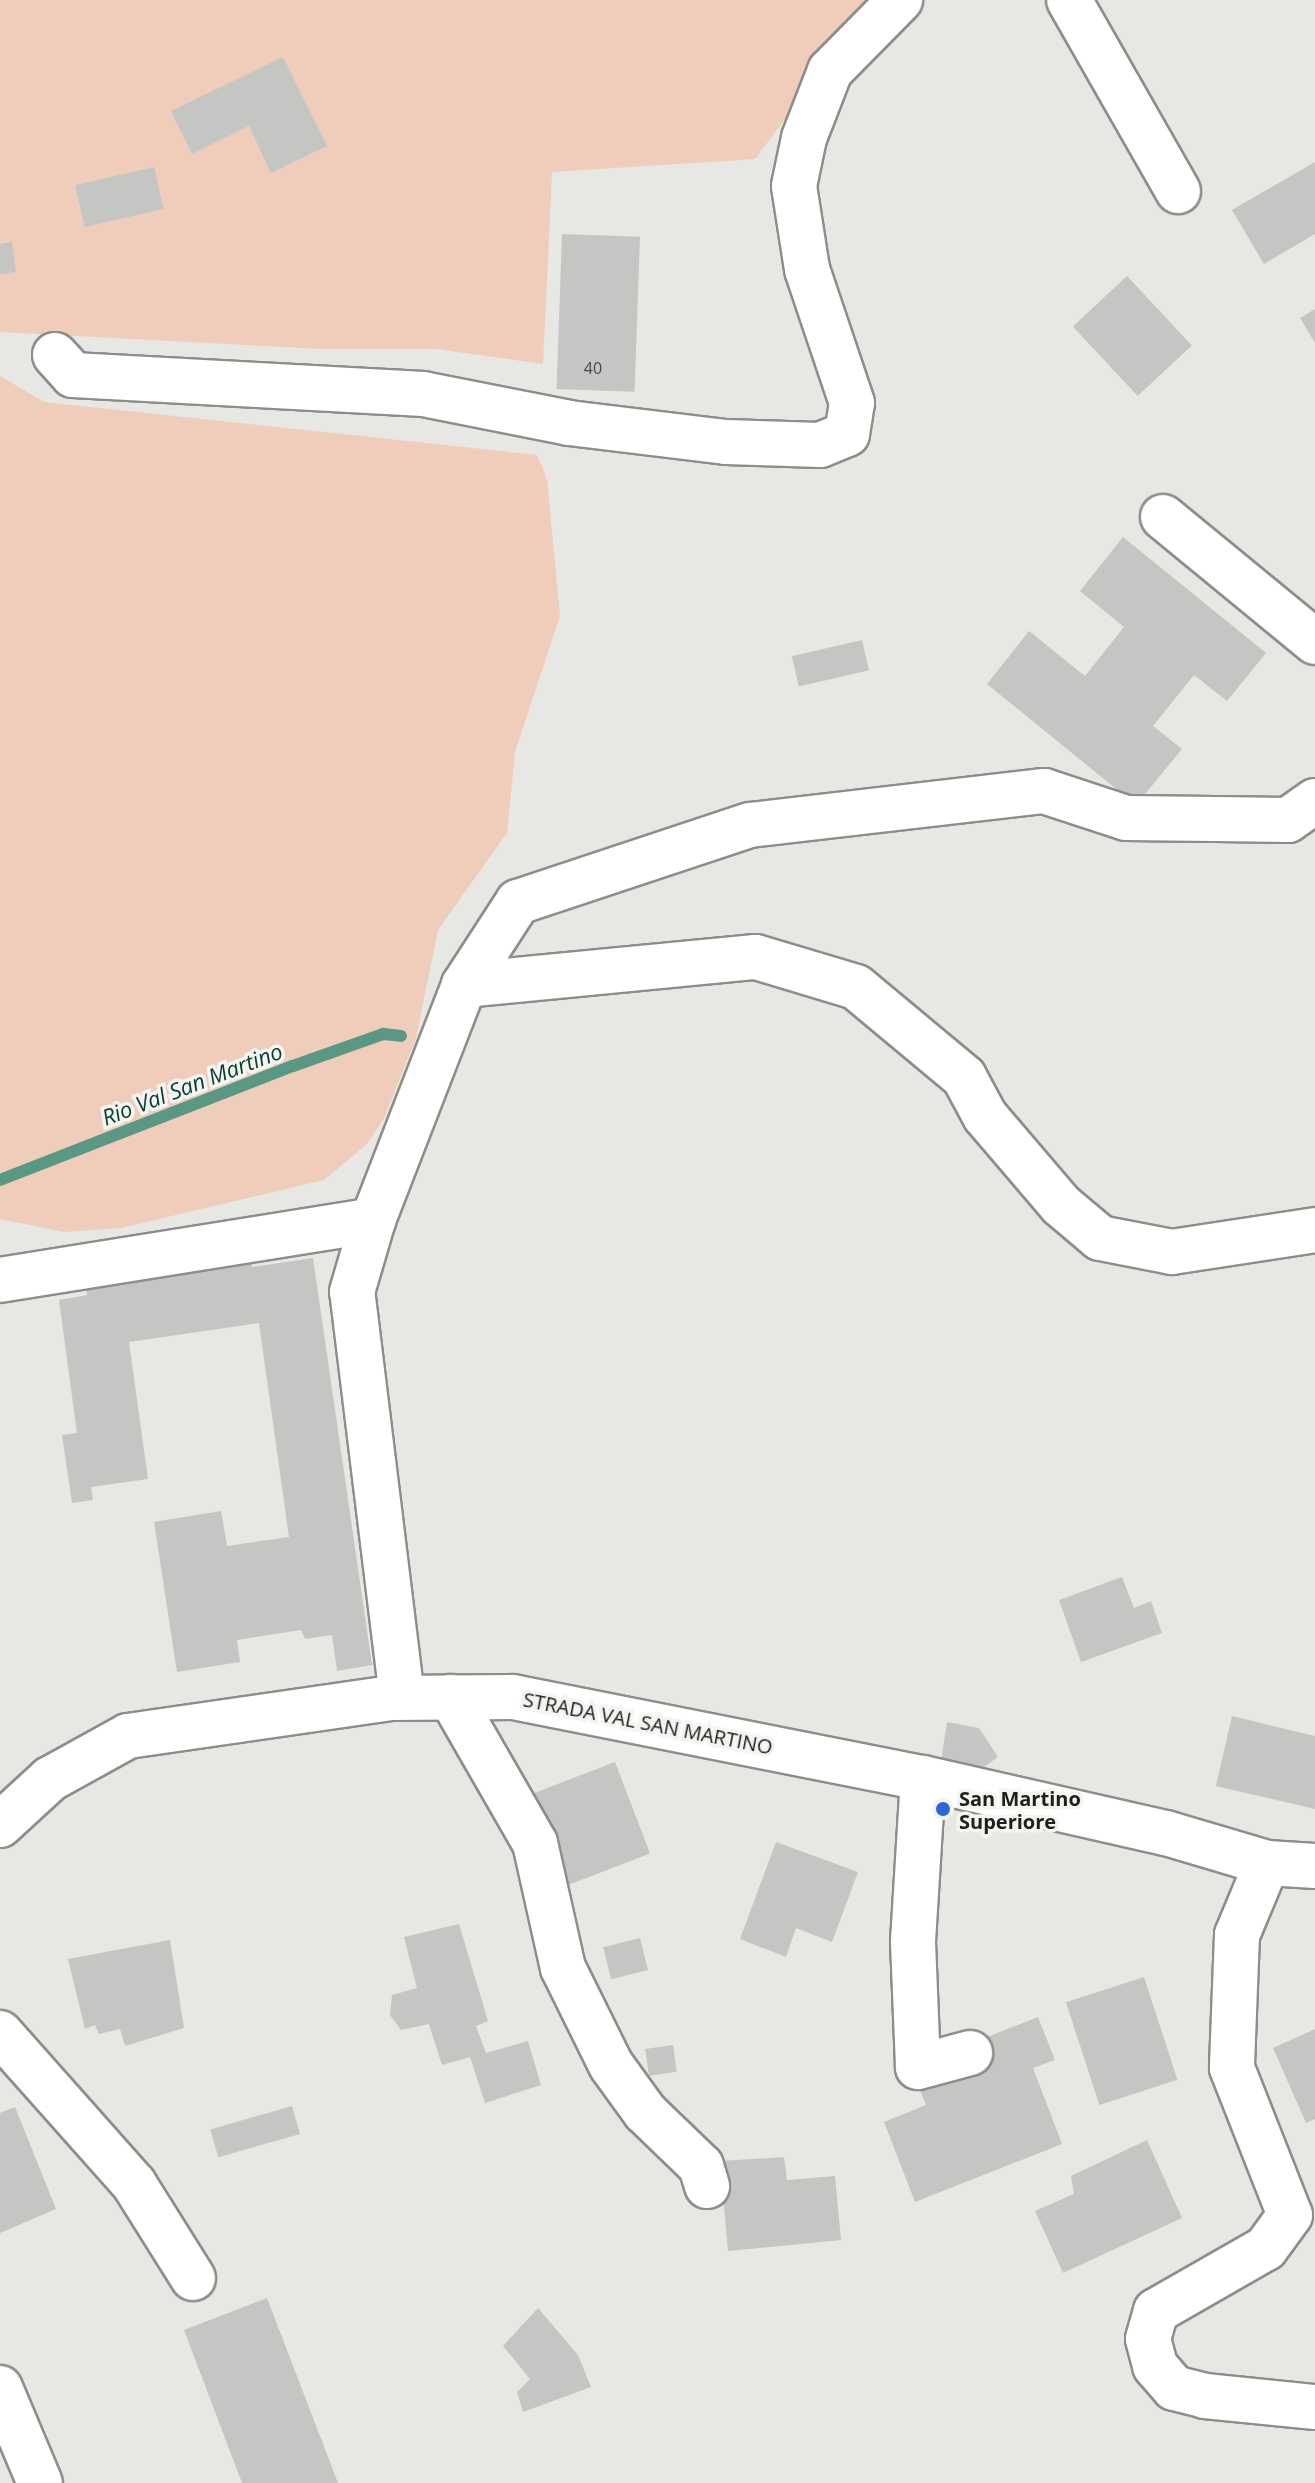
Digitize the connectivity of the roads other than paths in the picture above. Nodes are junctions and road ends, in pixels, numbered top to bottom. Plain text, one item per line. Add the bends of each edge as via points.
1 (900, 0) edge
2 (1069, 0) edge
3 (1178, 191) dead end
4 (55, 355) dead end
5 (1163, 517) dead end
6 (1315, 642) edge
7 (1315, 801) edge
8 (464, 985) junction
9 (373, 1220) junction
10 (1315, 1230) edge
11 (0, 1280) edge
12 (402, 1697) junction
13 (451, 1697) junction
14 (923, 1778) junction
15 (0, 1825) edge
16 (1267, 1863) junction
17 (1315, 1866) edge
18 (0, 2033) edge
19 (970, 2053) dead end
20 (707, 2186) dead end
21 (193, 2278) dead end
22 (0, 2388) edge
23 (1315, 2407) edge
24 (40, 2483) edge

1 - 4 street via 830,71 804,138 794,186 807,269 852,403 847,434 820,445 726,442 569,423 423,394 73,375
2 - 3 street
5 - 6 street
7 - 8 street via 1288,820 1126,818 1044,791 750,825 518,902
8 - 9 street
8 - 10 street via 756,957 856,987 964,1077 995,1127 1061,1205 1100,1238 1172,1252
9 - 11 street
9 - 12 street via 352,1292
12 - 13 street, STRADA VAL SAN MARTINO
12 - 15 street, STRADA VAL SAN MARTINO via 128,1736 50,1779
13 - 14 street, STRADA VAL SAN MARTINO via 513,1697
13 - 20 street via 535,1843 563,1968 611,2065 645,2112 701,2166
14 - 16 street, STRADA VAL SAN MARTINO via 1166,1833
14 - 19 street via 913,1942 918,2067
16 - 17 street, STRADA VAL SAN MARTINO
16 - 23 street via 1237,1935 1232,2068 1290,2215 1266,2248 1156,2311 1148,2339 1155,2366 1174,2388
18 - 21 street via 134,2184
22 - 24 street

